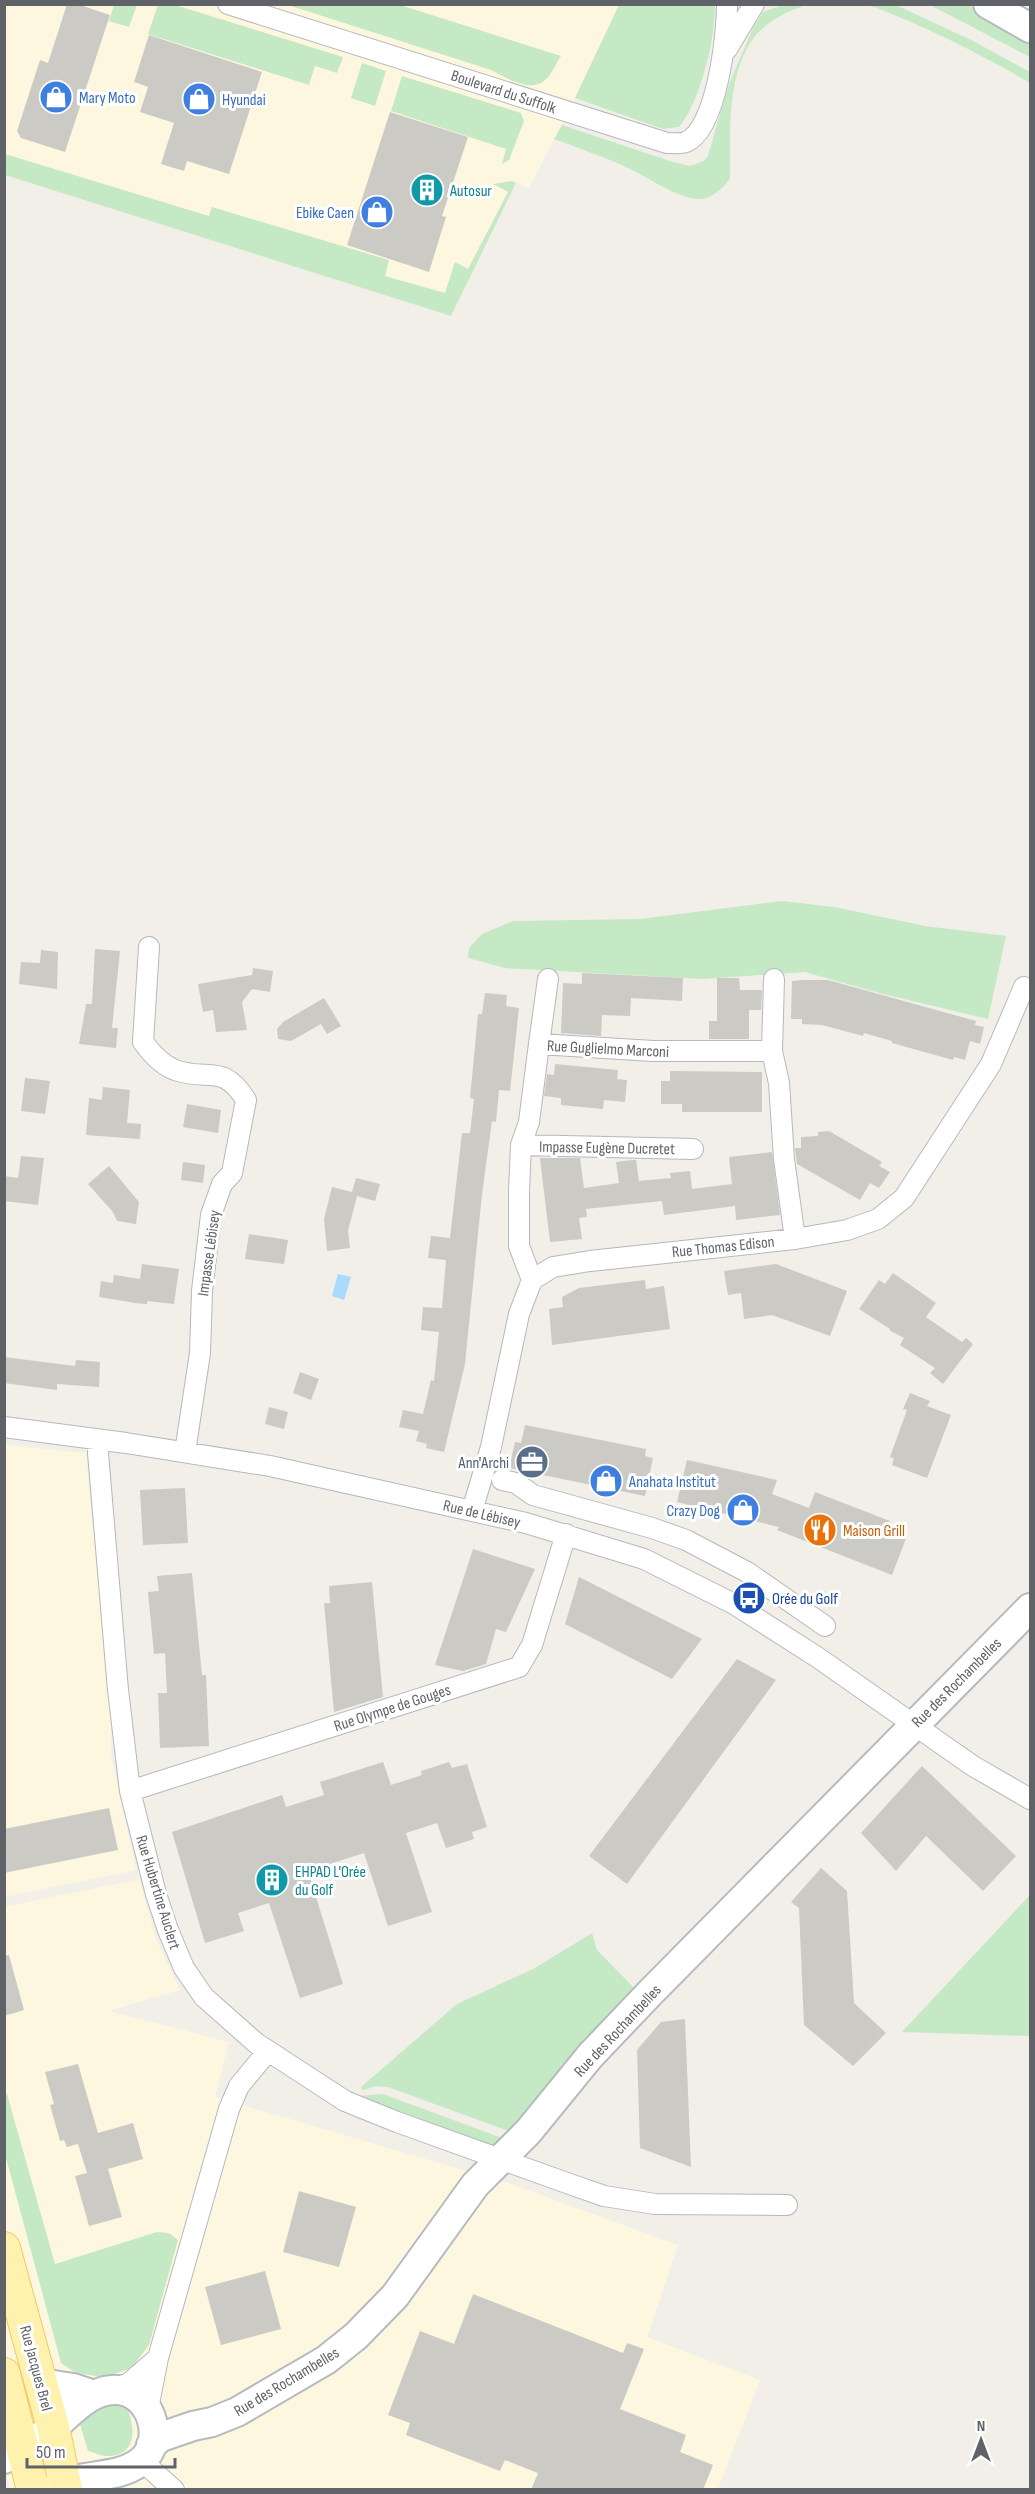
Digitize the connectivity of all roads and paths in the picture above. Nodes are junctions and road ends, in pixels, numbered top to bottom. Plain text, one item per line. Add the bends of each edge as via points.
1 (228, 4) edge
2 (727, 4) edge
3 (754, 4) edge
4 (988, 4) edge
5 (1030, 28) edge
6 (724, 54) junction
7 (148, 947) dead end
8 (548, 979) dead end
9 (774, 979) dead end
10 (1024, 987) dead end
11 (539, 1044) junction
12 (772, 1051) junction
13 (521, 1145) junction
14 (693, 1149) dead end
15 (795, 1239) junction
16 (532, 1280) junction
17 (4, 1427) edge
18 (99, 1440) junction
19 (185, 1452) junction
20 (502, 1480) dead end
21 (472, 1511) junction
22 (566, 1534) junction
23 (1030, 1608) edge
24 (825, 1626) dead end
25 (914, 1724) junction
26 (130, 1791) junction
27 (1030, 1799) edge
28 (268, 2051) junction
29 (501, 2160) junction
30 (787, 2205) dead end
31 (4, 2248) edge
32 (158, 2358) junction
33 (4, 2374) edge
34 (41, 2383) junction
35 (102, 2393) junction
36 (148, 2409) junction
37 (192, 2426) junction
38 (53, 2427) junction
39 (146, 2453) junction
40 (19, 2464) edge
41 (62, 2487) edge
42 (174, 2490) edge

1 - 6 street, Boulevard du Suffolk via 667,143 685,142 699,132
2 - 6 street, Boulevard du Suffolk
3 - 6 street, Boulevard du Suffolk
4 - 5 main road
7 - 19 street, Impasse Lébisey via 143,1042 153,1055 175,1070 225,1077 246,1100 232,1173 222,1184 212,1215 202,1291 200,1353
8 - 11 street
9 - 12 street
10 - 15 street, Rue Thomas Edison via 991,1064 904,1198 878,1219 847,1230
11 - 12 street, Rue Guglielmo Marconi via 652,1051
11 - 13 street, Rue Guglielmo Marconi via 529,1122
12 - 15 street via 779,1083
13 - 14 street, Impasse Eugène Ducretet
13 - 16 street, Rue Guglielmo Marconi via 519,1246
15 - 16 street, Rue Thomas Edison via 590,1261 553,1267
16 - 21 street via 519,1314 491,1447
17 - 18 street, Rue de Lébisey
18 - 19 street, Rue de Lébisey
18 - 26 street, Rue Hubertine Auclert via 107,1567
19 - 21 street, Rue de Lébisey
20 - 24 street via 516,1483 533,1495 686,1540 747,1572
21 - 22 street, Rue de Lébisey
22 - 25 street, Rue de Lébisey via 644,1559 734,1604
22 - 26 street, Rue Olympe de Gouges via 532,1645 519,1667
23 - 25 main road, Rue des Rochambelles
25 - 27 street, Rue de Lébisey via 1000,1784
25 - 29 main road, Rue des Rochambelles via 590,2056
26 - 28 street, Rue Hubertine Auclert via 156,1894 184,1968 204,1997
28 - 29 street, Rue Hubertine Auclert via 345,2101
28 - 32 street via 239,2086 229,2109
29 - 30 street, Rue Hubertine Auclert via 604,2196 642,2202
29 - 37 main road, Rue des Rochambelles via 475,2185 395,2296 356,2336 326,2360 237,2412
31 - 34 main road, Rue Jacques Brel
32 - 35 street via 129,2383
32 - 36 street
33 - 40 main road, Rue Jacques Brel
34 - 35 main road
34 - 38 main road, Rue Jacques Brel
35 - 36 main road via 125,2391 139,2397
35 - 38 main road
36 - 37 main road
36 - 39 main road via 153,2431
37 - 39 main road, Rue des Rochambelles via 161,2437
38 - 40 main road
38 - 41 main road, Rue Jacques Brel
39 - 41 main road, Rue des Rochambelles via 116,2474
39 - 42 street
40 - 41 main road

